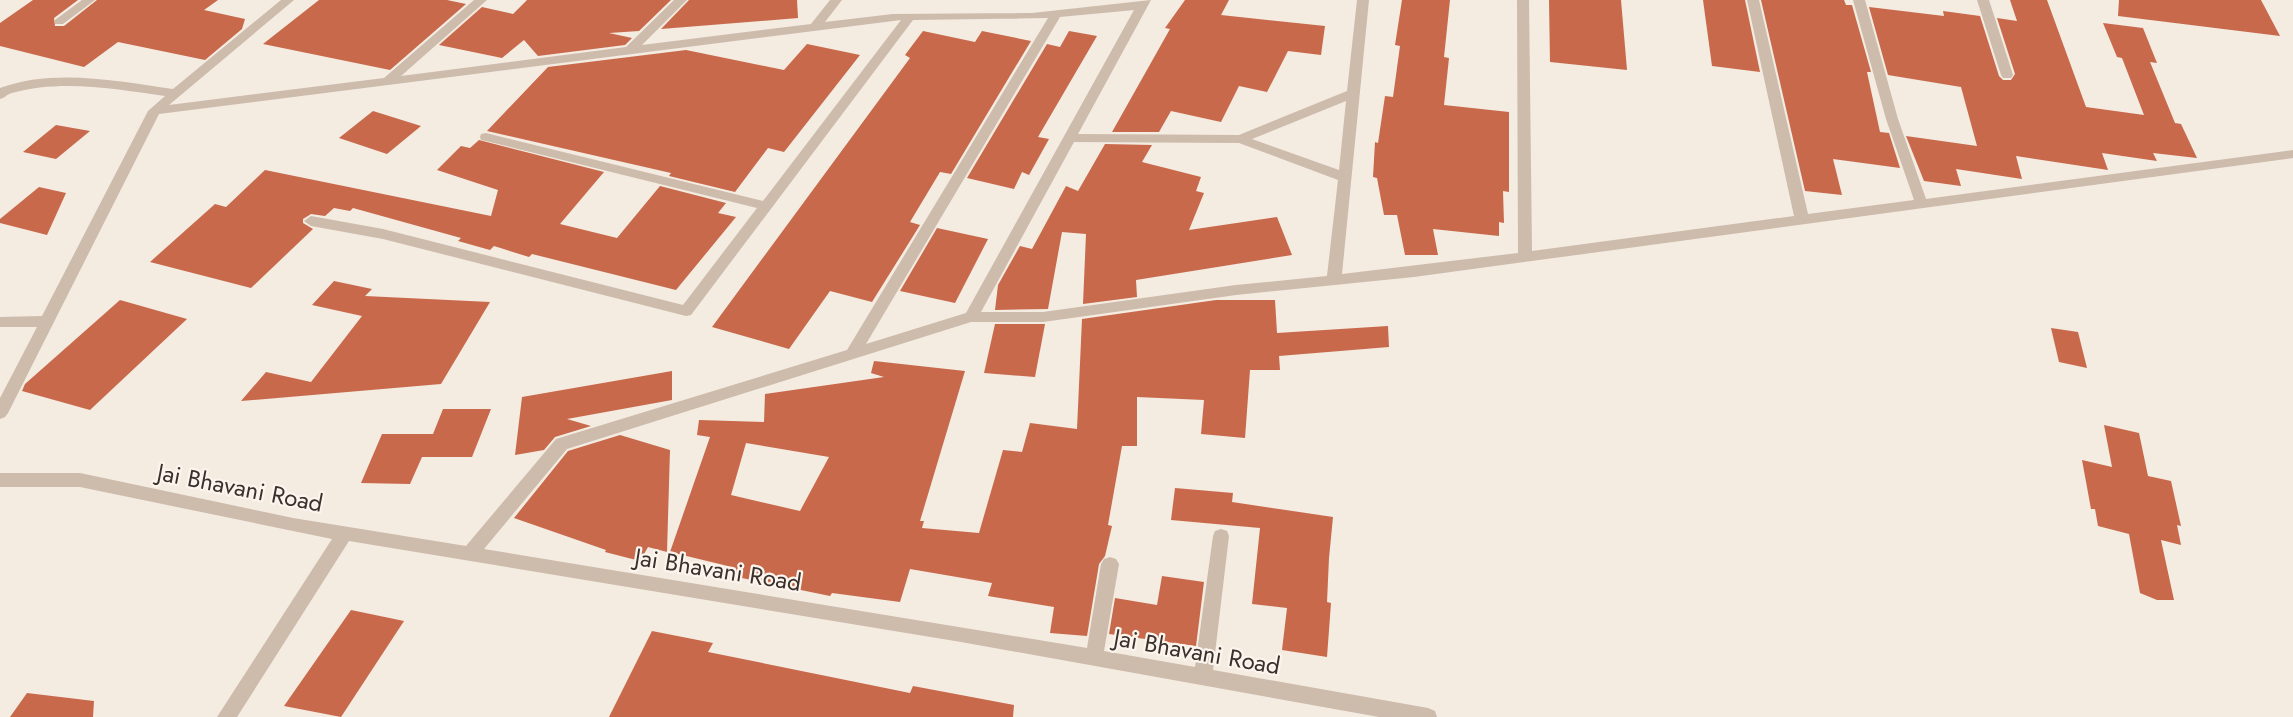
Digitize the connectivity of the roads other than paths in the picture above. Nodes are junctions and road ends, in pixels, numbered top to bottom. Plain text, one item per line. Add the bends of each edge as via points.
1 (89, 0) edge
2 (288, 0) edge
3 (481, 0) edge
4 (681, 0) edge
5 (836, 0) edge
6 (1363, 0) edge
7 (1523, 0) edge
8 (1752, 0) edge
9 (1859, 0) edge
10 (1983, 0) edge
11 (1144, 3) edge
12 (1056, 14) junction
13 (910, 17) junction
14 (59, 22) dead end
15 (815, 27) junction
16 (629, 51) junction
17 (2007, 75) dead end
18 (388, 81) junction
19 (175, 93) junction
20 (0, 94) edge
21 (1352, 94) junction
22 (154, 111) junction
23 (486, 137) dead end
24 (1070, 138) junction
25 (1240, 139) junction
26 (2293, 154) edge
27 (1344, 177) junction
28 (1922, 205) junction
29 (766, 206) junction
30 (311, 220) dead end
31 (1802, 220) junction
32 (1525, 257) junction
33 (1334, 280) junction
34 (971, 317) junction
35 (47, 321) junction
36 (0, 322) edge
37 (852, 354) junction
38 (0, 413) edge
39 (0, 480) edge
40 (345, 533) junction
41 (1221, 536) dead end
42 (469, 554) junction
43 (1110, 564) dead end
44 (1095, 658) junction
45 (1203, 677) junction
46 (226, 717) edge
47 (1428, 717) edge

1 - 14 street
2 - 19 street
3 - 18 street
4 - 16 street
5 - 15 street
6 - 21 street
7 - 32 street
8 - 31 street
9 - 28 street via 1892,119
10 - 17 street
11 - 12 street
11 - 24 street
12 - 13 street
12 - 37 street
13 - 15 street
13 - 29 street
15 - 16 street
16 - 18 street
18 - 22 street
19 - 20 street via 102,83 54,82
19 - 22 street
21 - 25 street
21 - 27 street
22 - 35 street
23 - 29 street
24 - 25 street
24 - 34 street
25 - 27 street
26 - 28 street
27 - 33 street
28 - 31 street
29 - 30 street via 686,311 383,234
31 - 32 street
32 - 33 street
33 - 34 street via 1043,316
34 - 37 street
35 - 36 street
35 - 38 street
37 - 42 street via 562,444
39 - 40 street, Jai Bhavani Road via 80,480
40 - 42 street, Jai Bhavani Road
40 - 46 street
41 - 45 street
42 - 44 street, Jai Bhavani Road
43 - 44 street
44 - 45 street, Jai Bhavani Road
45 - 47 street, Jai Bhavani Road

